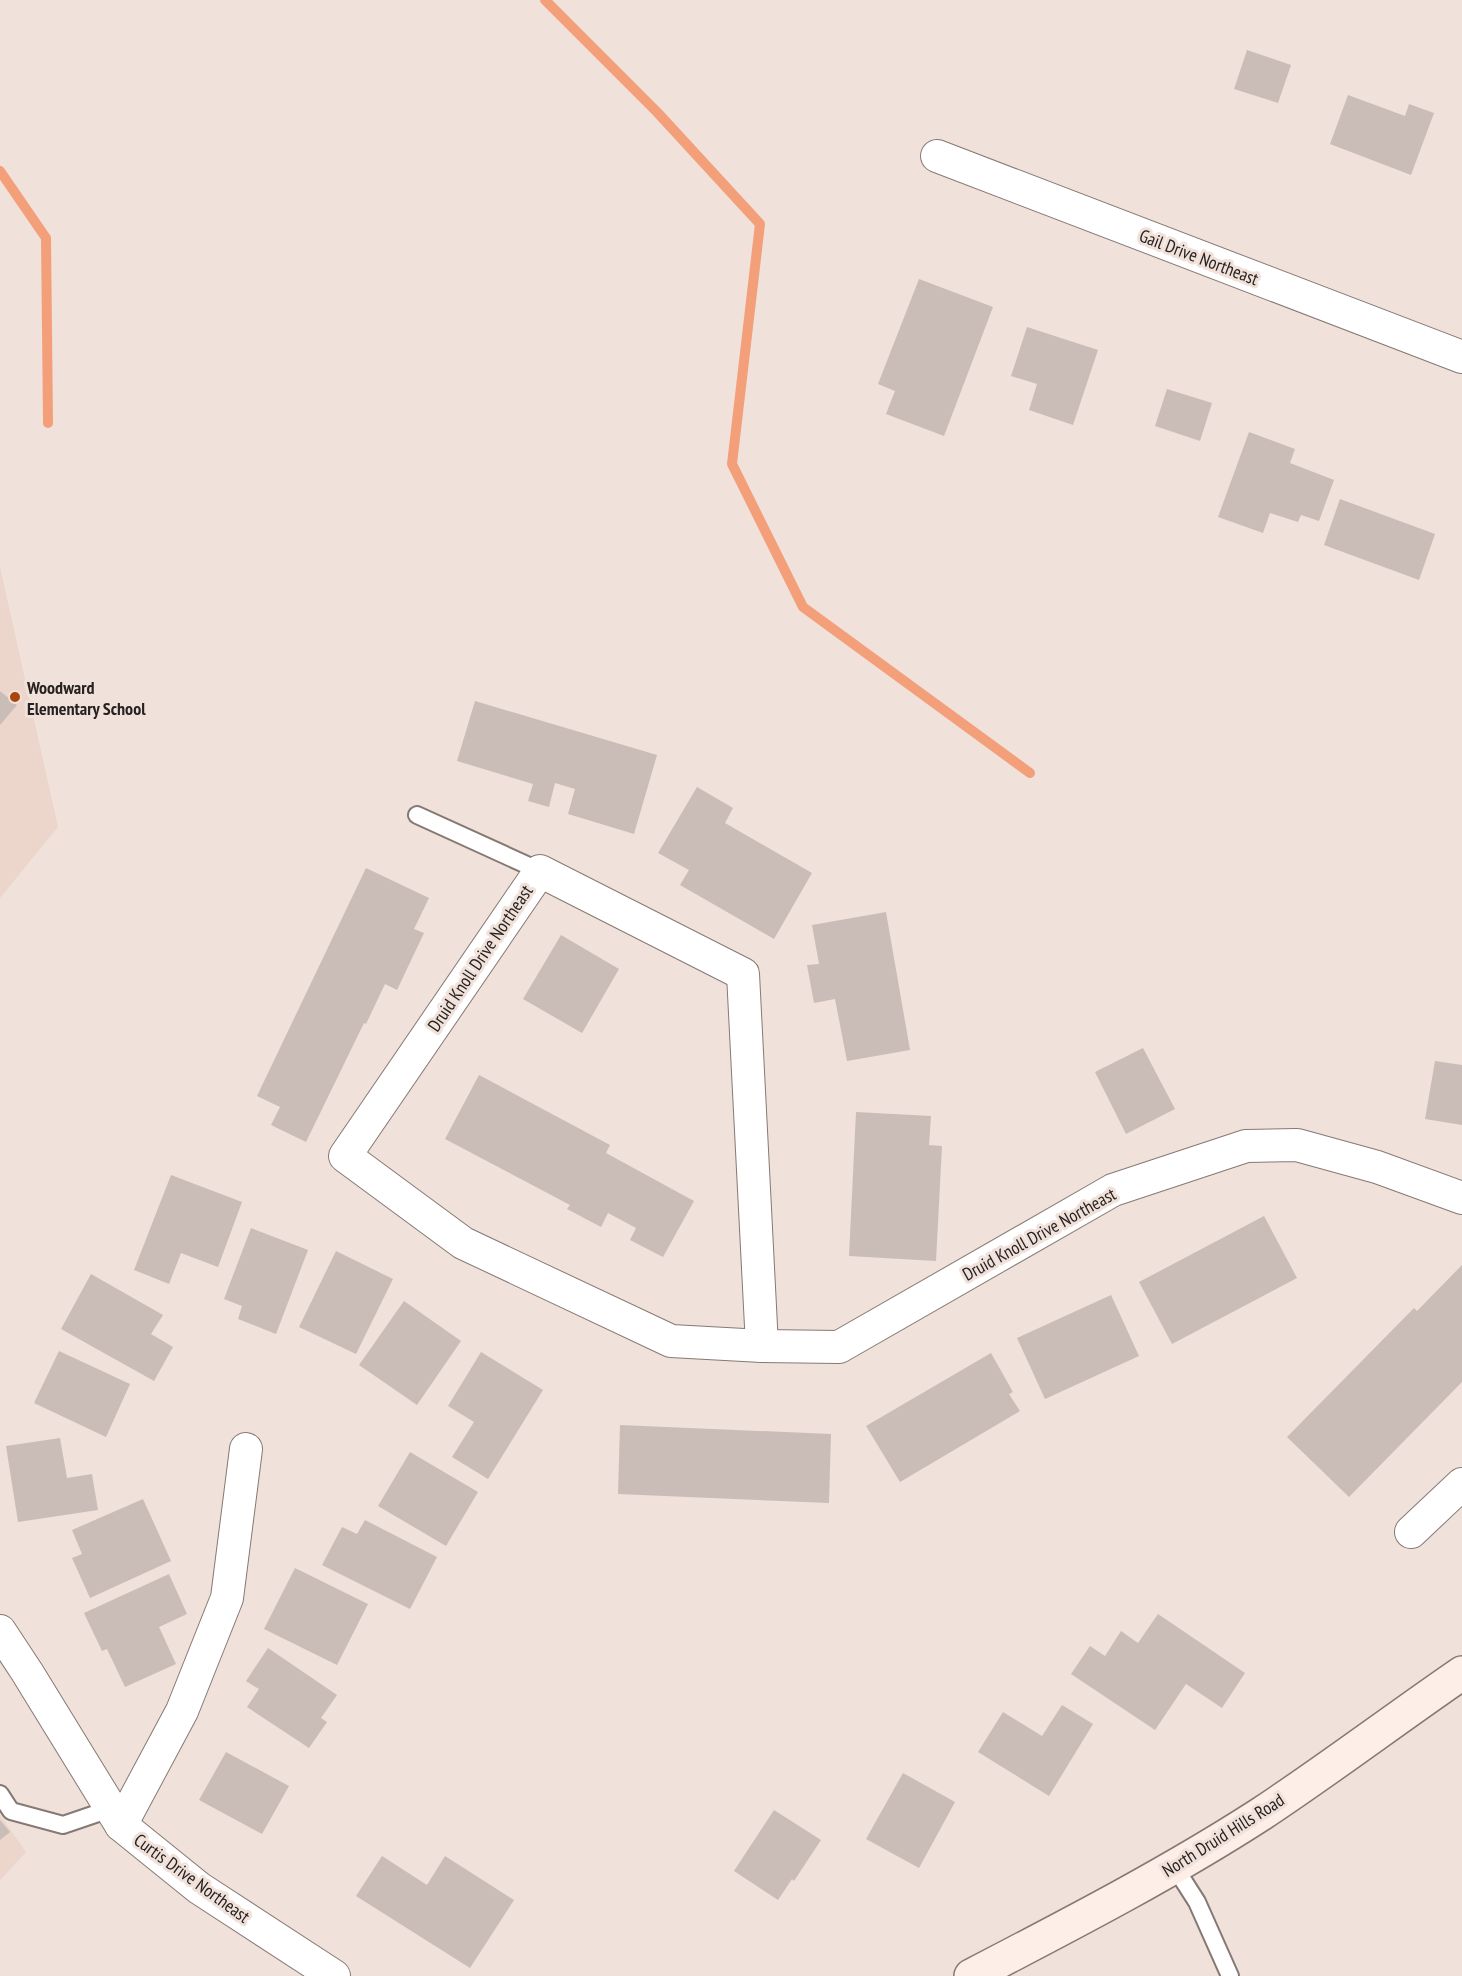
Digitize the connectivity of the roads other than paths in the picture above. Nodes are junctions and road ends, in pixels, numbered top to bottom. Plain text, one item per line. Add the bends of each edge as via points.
1 (936, 156) dead end
2 (1462, 357) edge
3 (417, 815) dead end
4 (540, 871) junction
5 (1462, 1198) edge
6 (762, 1347) junction
7 (246, 1449) dead end
8 (1462, 1484) edge
9 (1411, 1532) dead end
10 (0, 1631) edge
11 (1462, 1672) edge
12 (0, 1794) edge
13 (116, 1817) junction
14 (1174, 1866) junction
15 (334, 1976) edge
16 (971, 1976) edge
17 (1230, 1976) edge

1 - 2 street, Gail Drive Northeast
3 - 4 lane
4 - 6 street, Druid Knoll Drive Northeast via 743,974
4 - 6 street, Druid Knoll Drive Northeast via 345,1156 463,1243 671,1341
5 - 6 street, Druid Knoll Drive Northeast via 1377,1167 1297,1145 1246,1146 1113,1190 839,1347
7 - 13 street via 227,1598 182,1711
8 - 9 street
10 - 13 street, Curtis Drive Northeast
11 - 14 main road, North Druid Hills Road via 1261,1814
12 - 13 lane via 11,1811 63,1825
13 - 15 street, Curtis Drive Northeast via 199,1888
14 - 16 main road, North Druid Hills Road
14 - 17 lane via 1197,1902

